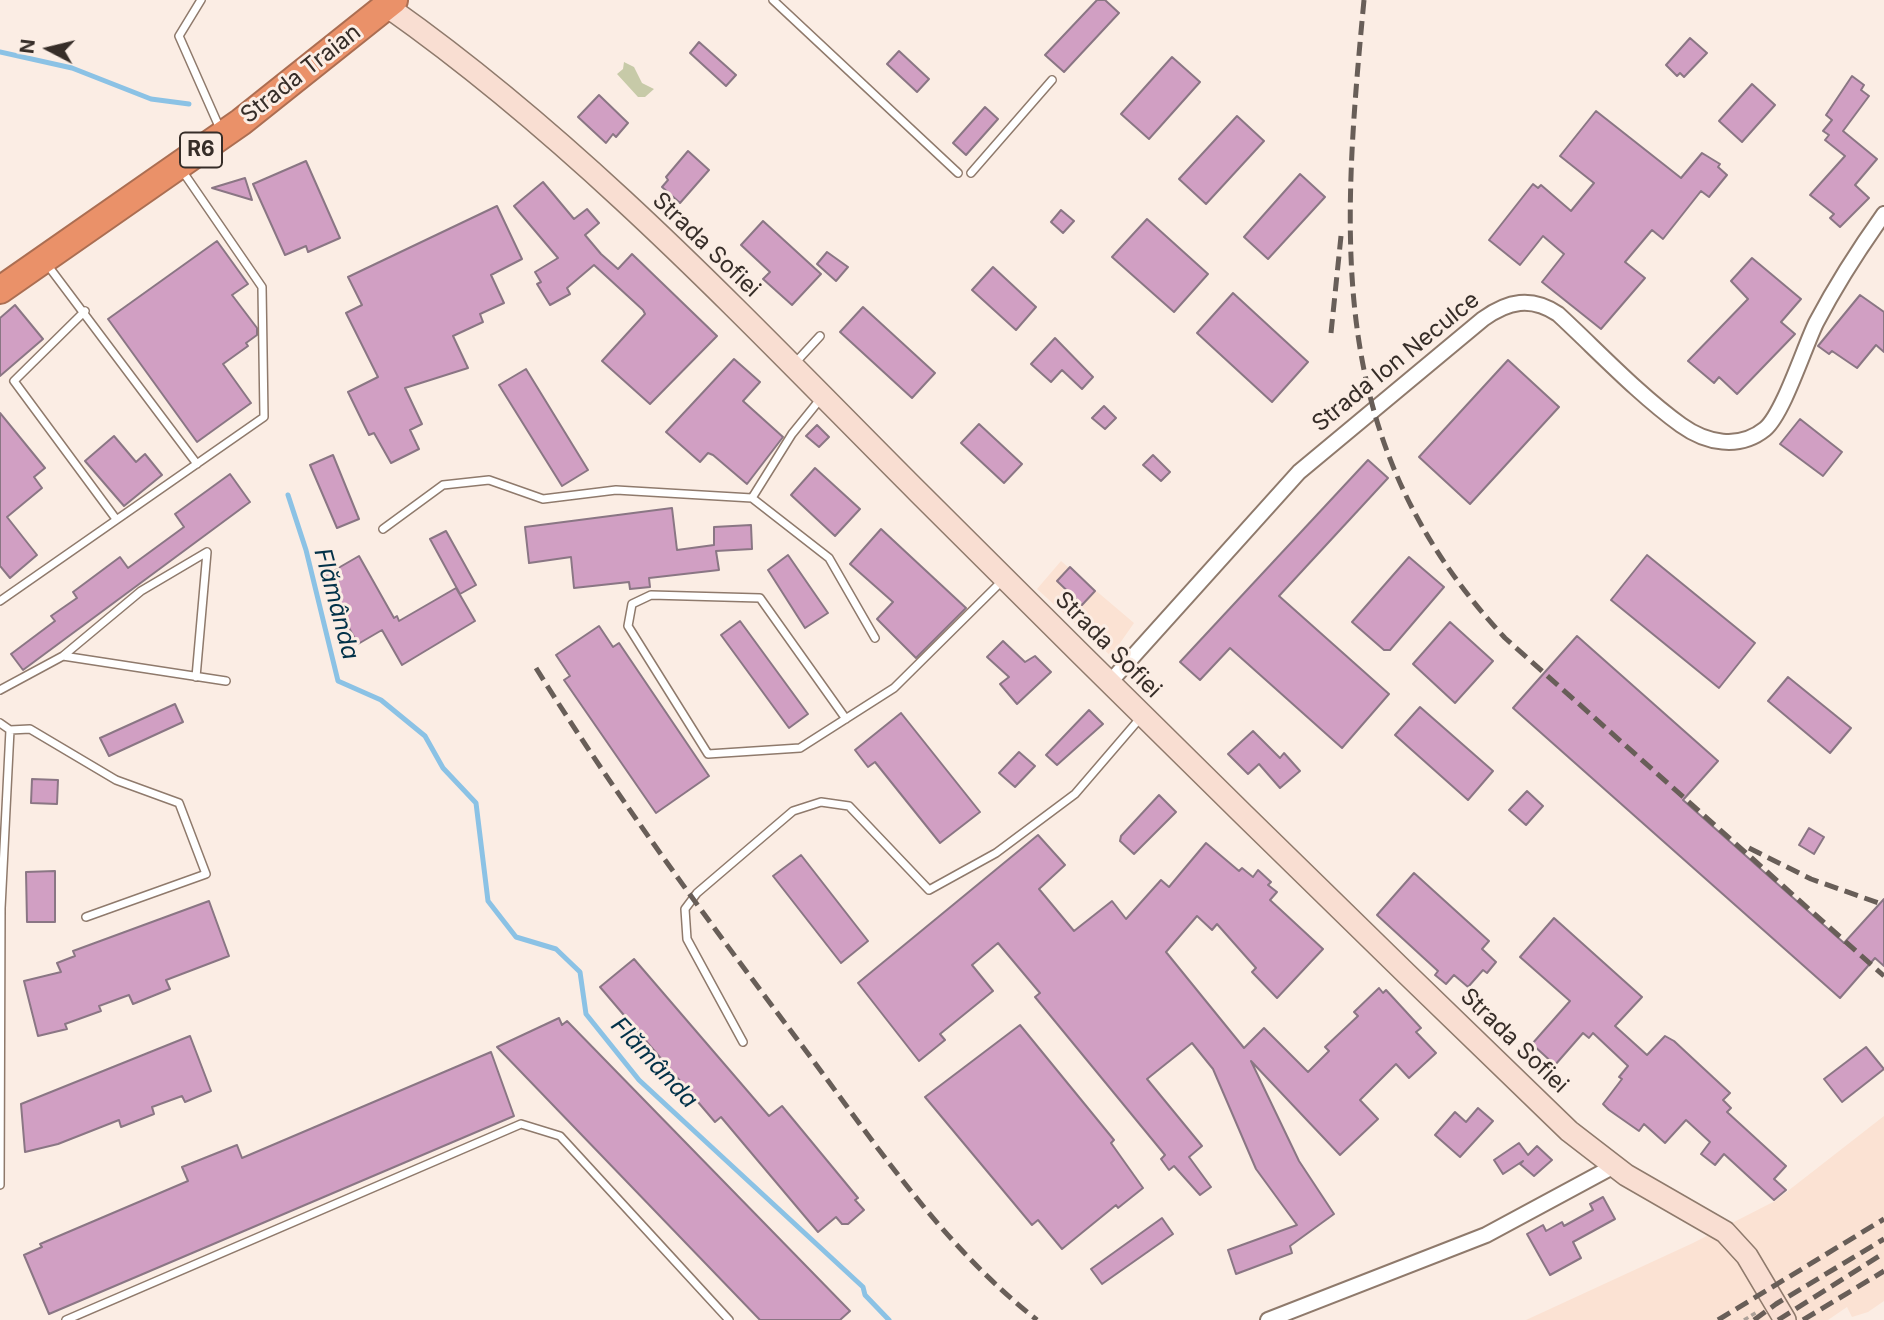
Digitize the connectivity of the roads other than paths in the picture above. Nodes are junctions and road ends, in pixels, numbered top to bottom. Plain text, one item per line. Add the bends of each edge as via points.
1 (201, 0) edge
2 (773, 0) edge
3 (391, 3) edge
4 (1052, 80) dead end
5 (223, 135) junction
6 (178, 166) junction
7 (958, 173) dead end
8 (971, 173) dead end
9 (1884, 215) edge
10 (43, 260) junction
11 (0, 290) edge
12 (85, 311) junction
13 (820, 336) dead end
14 (792, 366) junction
15 (822, 396) junction
16 (197, 464) junction
17 (752, 498) junction
18 (116, 519) junction
19 (383, 529) dead end
20 (1005, 578) junction
21 (0, 601) edge
22 (875, 638) dead end
23 (64, 656) junction
24 (196, 677) junction
25 (226, 681) dead end
26 (1110, 682) junction
27 (0, 690) edge
28 (1142, 715) junction
29 (846, 719) junction
30 (0, 723) edge
31 (10, 730) junction
32 (86, 917) dead end
33 (743, 1042) dead end
34 (1614, 1166) junction
35 (0, 1185) edge
36 (66, 1320) edge
37 (729, 1320) edge
38 (1268, 1320) edge
39 (1785, 1320) edge

1 - 5 lane via 179,36
2 - 7 lane
3 - 5 highway, Strada Trаian / R6
3 - 14 street, Strada Sofiei via 507,96
4 - 8 lane
5 - 6 highway, Strada Trаian / R6
6 - 10 highway, Strada Trаian / R6
6 - 16 lane via 262,287 264,417
9 - 26 street, Strada Ion Neculce via 1841,278 1775,416 1763,430 1728,443 1702,437 1672,418 1549,307 1520,301 1503,306 1299,472
10 - 11 highway, Strada Trаian / R6
10 - 12 lane
12 - 16 lane
12 - 18 lane via 13,382
13 - 14 lane
14 - 15 street, Strada Sofiei
15 - 17 lane
15 - 20 street, Strada Sofiei
16 - 18 lane
17 - 19 lane via 616,490 543,499 489,480 443,485
17 - 22 lane via 829,558
18 - 21 lane
20 - 26 street, Strada Sofiei
20 - 29 lane via 894,688
23 - 24 lane
23 - 24 lane via 141,591 207,552
23 - 27 lane
24 - 25 lane
26 - 28 street, Strada Sofiei
28 - 33 lane via 1075,794 996,853 929,890 849,806 821,802 793,811 685,909 687,939
28 - 34 street, Strada Sofiei via 1559,1122
29 - 29 lane via 760,598 651,595 632,604 628,626 708,754 800,748
30 - 31 lane
31 - 32 lane via 30,729 116,780 179,803 206,874
31 - 35 lane via 1,908
34 - 38 street via 1486,1236
34 - 39 street, Strada Sofiei via 1725,1232 1747,1256
36 - 37 lane via 521,1124 560,1136

